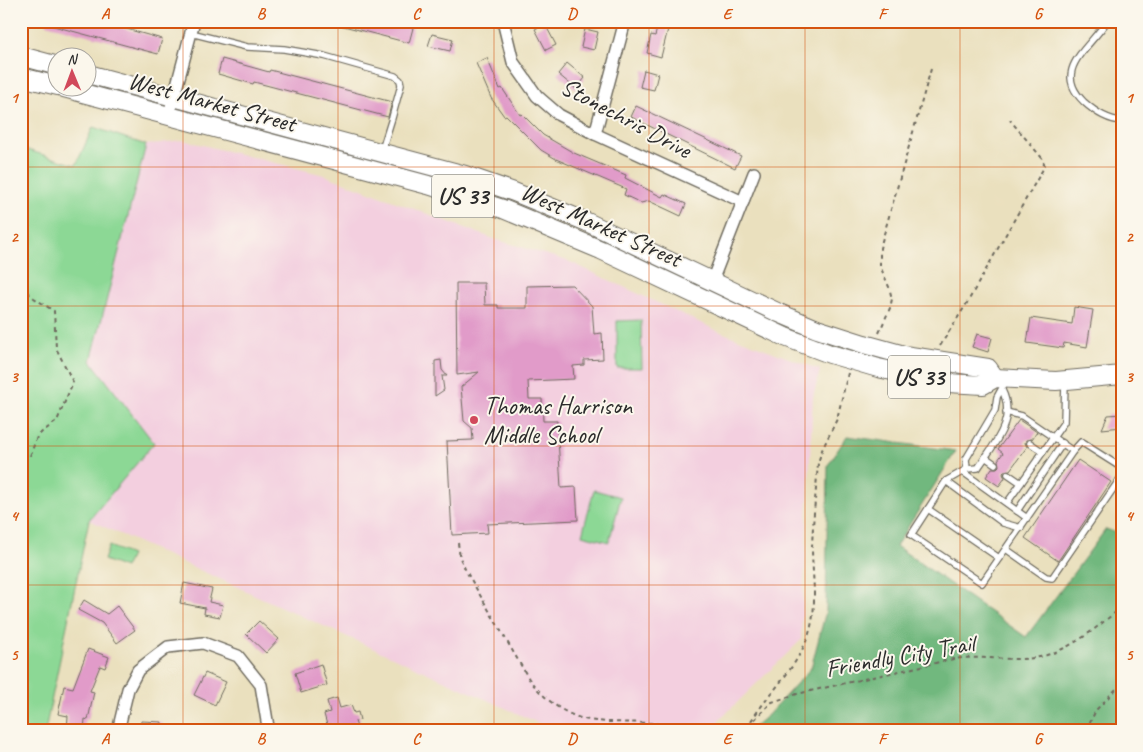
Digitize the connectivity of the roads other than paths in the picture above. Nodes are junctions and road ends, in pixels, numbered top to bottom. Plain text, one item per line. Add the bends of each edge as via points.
1 (194, 21) edge
2 (625, 21) edge
3 (1107, 21) edge
4 (501, 22) edge
5 (191, 33) junction
6 (21, 56) edge
7 (48, 63) edge
8 (21, 76) edge
9 (98, 77) edge
10 (48, 83) edge
11 (174, 96) junction
12 (98, 97) edge
13 (168, 116) junction
14 (1122, 121) edge
15 (594, 134) junction
16 (381, 152) junction
17 (754, 173) dead end
18 (743, 202) junction
19 (712, 281) junction
20 (1122, 375) edge
21 (1065, 380) junction
22 (1000, 382) junction
23 (1006, 412) junction
24 (1006, 426) junction
25 (1012, 430) dead end
26 (1054, 436) junction
27 (1030, 443) dead end
28 (1063, 443) junction
29 (1073, 451) junction
30 (1043, 452) junction
31 (985, 457) junction
32 (995, 464) dead end
33 (1122, 468) edge
34 (965, 471) junction
35 (1008, 474) dead end
36 (1122, 476) edge
37 (946, 481) junction
38 (1021, 483) junction
39 (1007, 503) junction
40 (928, 509) junction
41 (1017, 510) junction
42 (1028, 518) junction
43 (1021, 528) junction
44 (1006, 549) junction
45 (999, 558) junction
46 (118, 731) edge
47 (266, 731) edge

1 - 5 street
2 - 15 street
3 - 14 lane via 1074,64 1070,82 1074,92 1092,108 1109,119
4 - 15 street, Stonechris Drive via 513,62 537,96 559,115
5 - 11 street
5 - 16 lane via 247,47 324,56 394,76 401,85
6 - 7 main road
8 - 10 main road
9 - 11 main road, West Market Street / US 33
11 - 13 street
11 - 16 main road, West Market Street / US 33
12 - 13 main road, West Market Street / US 33
13 - 22 main road, West Market Street / US 33 via 428,185 503,209 601,250 778,334 850,360 958,384
15 - 18 street, Stonechris Drive
16 - 19 main road, West Market Street / US 33 via 465,175 543,203
17 - 18 street
18 - 19 street
19 - 22 main road, West Market Street / US 33 via 802,323 873,347 929,360 988,368
20 - 21 main road, West Market Street / US 33
21 - 22 main road, West Market Street / US 33
21 - 26 lane via 1064,422
22 - 23 lane via 1006,397
22 - 34 lane via 995,410 966,459
23 - 24 lane
23 - 26 lane via 1022,416
24 - 25 lane
24 - 31 lane
26 - 28 lane
26 - 30 lane
27 - 30 lane
28 - 29 lane
28 - 41 lane
29 - 33 lane via 1081,442
29 - 42 lane
30 - 38 lane
31 - 32 lane
31 - 34 lane via 978,468
34 - 37 lane
34 - 39 lane
35 - 38 lane
36 - 44 lane via 1052,578
37 - 40 lane
37 - 43 lane via 1003,523
38 - 39 lane
39 - 41 lane
40 - 45 lane
40 - 45 lane via 911,535 982,582
41 - 42 lane
42 - 43 lane
43 - 44 lane
44 - 45 lane
46 - 47 street via 128,690 138,670 168,648 203,643 238,656 261,685

